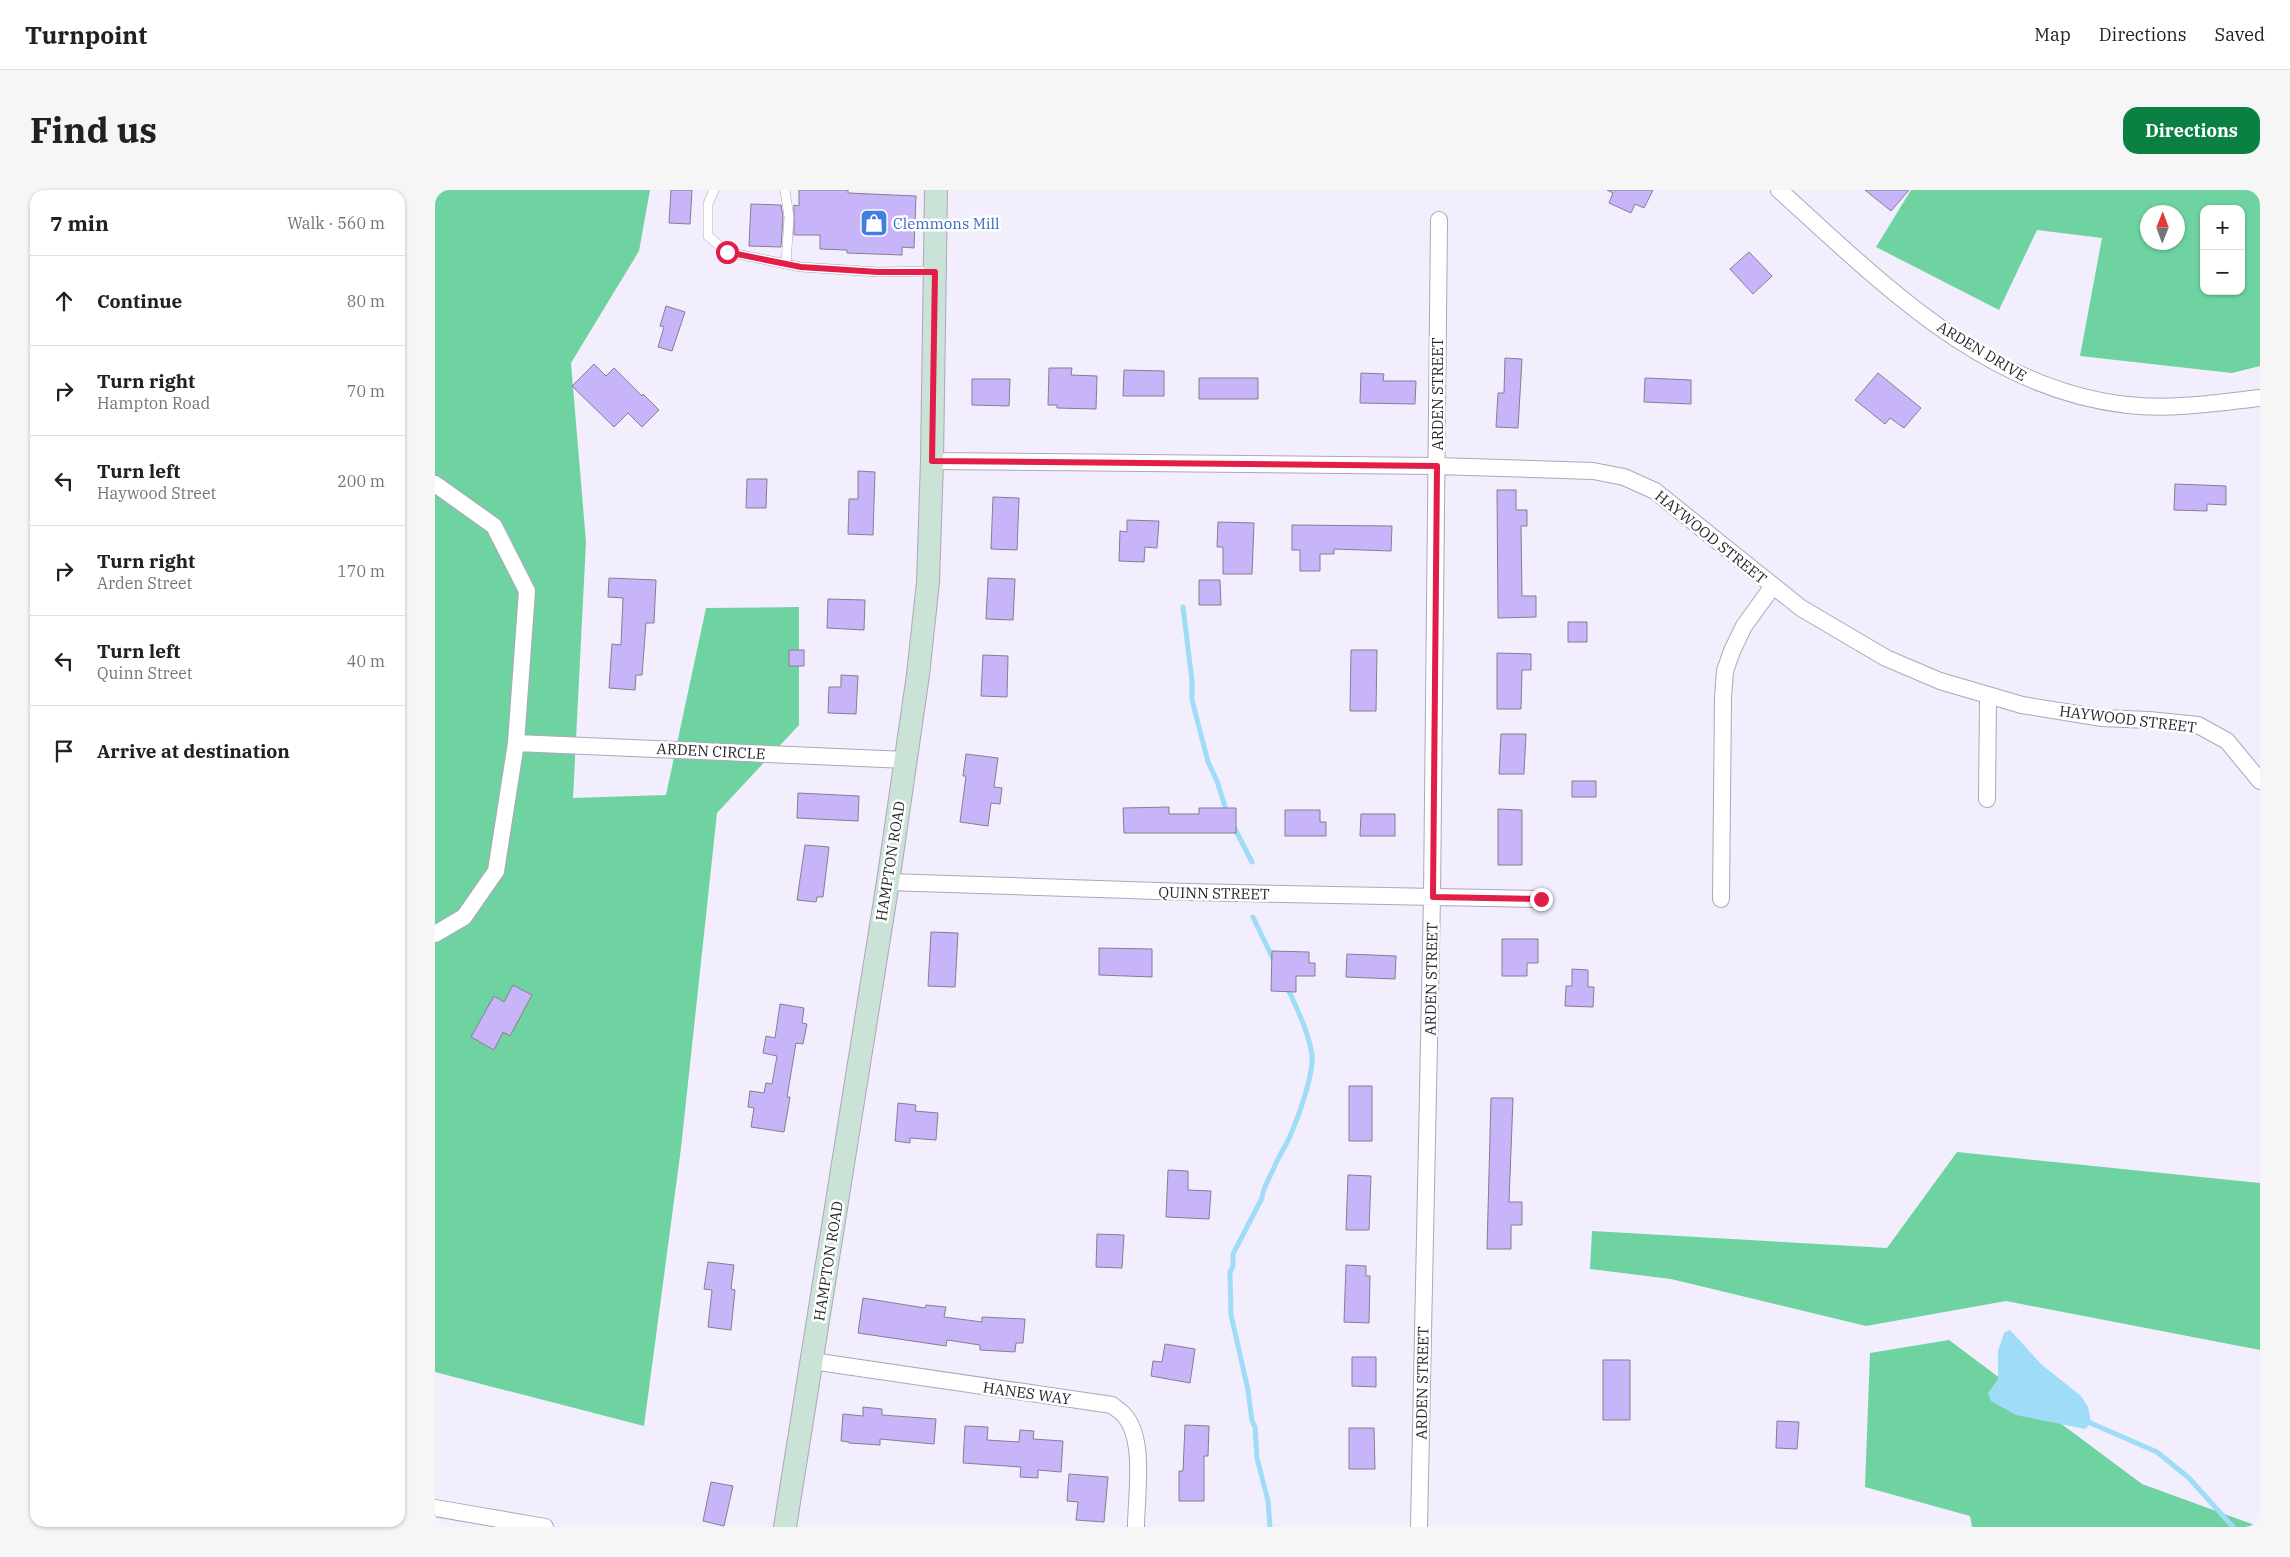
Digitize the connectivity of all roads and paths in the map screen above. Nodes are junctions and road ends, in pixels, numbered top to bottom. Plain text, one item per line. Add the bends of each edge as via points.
1 (714, 190) edge
2 (785, 190) edge
3 (936, 190) edge
4 (1779, 190) edge
5 (1439, 220) dead end
6 (786, 264) junction
7 (935, 272) junction
8 (2260, 398) edge
9 (932, 461) junction
10 (1437, 466) junction
11 (435, 484) edge
12 (1773, 586) junction
13 (1988, 696) junction
14 (516, 742) junction
15 (906, 760) junction
16 (2260, 781) edge
17 (1987, 799) dead end
18 (888, 882) junction
19 (1433, 897) junction
20 (1541, 899) dead end
21 (1721, 899) dead end
22 (435, 934) edge
23 (812, 1361) junction
24 (435, 1508) edge
25 (545, 1527) edge
26 (785, 1527) edge
27 (1136, 1527) edge
28 (1419, 1527) edge

1 - 6 lane via 708,204 708,236 727,252
2 - 6 lane via 789,217
3 - 7 main road, HAMPTON ROAD
4 - 8 street, ARDEN DRIVE via 1876,277 1937,326 2015,374 2053,389 2128,405 2166,407
5 - 10 street, ARDEN STREET
6 - 7 lane via 878,272
7 - 9 main road, HAMPTON ROAD
9 - 10 street, HAYWOOD STREET
9 - 15 main road, HAMPTON ROAD via 928,582
10 - 12 street, HAYWOOD STREET via 1593,471 1624,477 1655,491
10 - 19 street, ARDEN STREET
11 - 14 street via 494,526 527,591
12 - 13 street, HAYWOOD STREET via 1801,608 1886,658 1940,681
12 - 21 street via 1744,626 1725,671
13 - 16 street, HAYWOOD STREET via 2102,718 2198,725 2227,742
13 - 17 street
14 - 15 street, ARDEN CIRCLE
14 - 22 street via 496,871 464,917
15 - 18 main road, HAMPTON ROAD
18 - 19 street, QUINN STREET
18 - 23 main road, HAMPTON ROAD
19 - 20 street, QUINN STREET
19 - 28 street, ARDEN STREET
23 - 26 main road, HAMPTON ROAD
23 - 27 street, HANES WAY via 1111,1405 1125,1415 1138,1448
24 - 25 street

